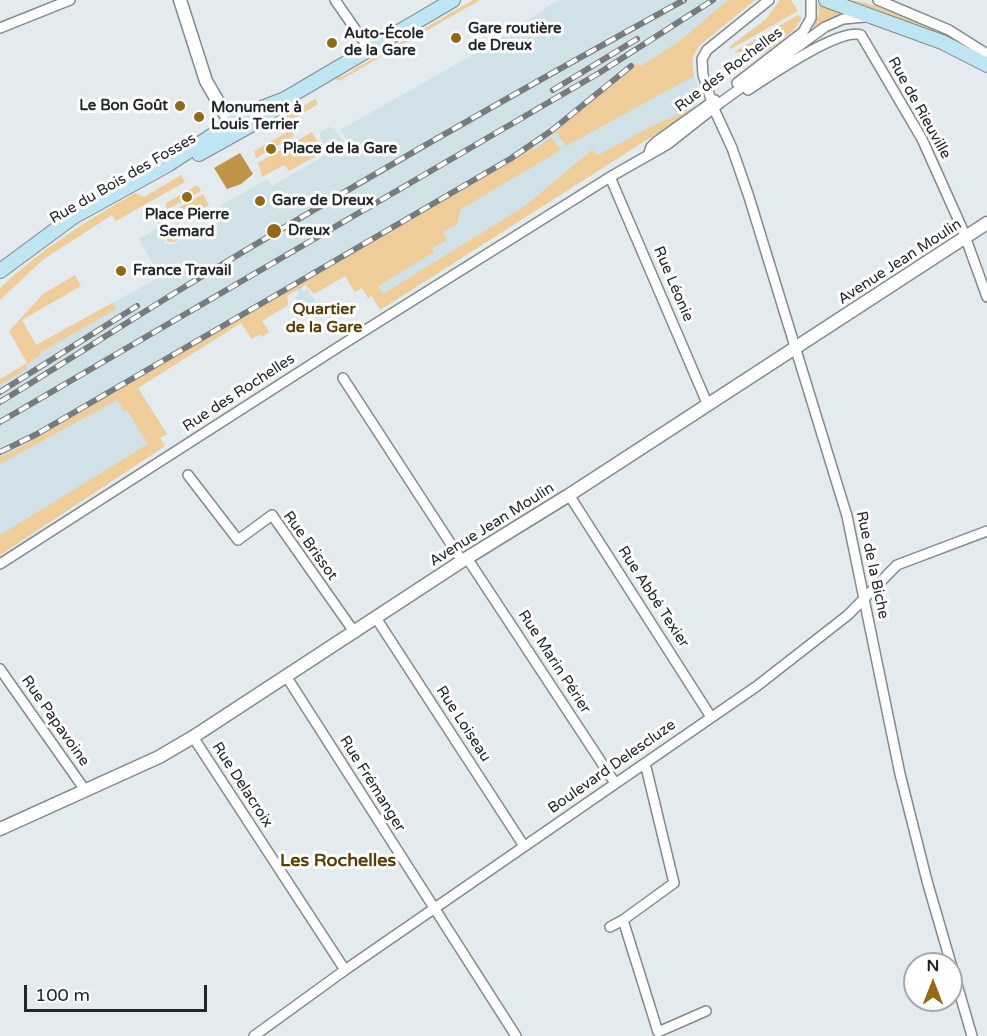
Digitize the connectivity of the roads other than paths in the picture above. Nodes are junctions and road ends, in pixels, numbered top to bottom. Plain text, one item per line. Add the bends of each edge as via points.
1 (70, 0) edge
2 (180, 0) edge
3 (335, 0) edge
4 (453, 0) edge
5 (769, 0) edge
6 (811, 0) edge
7 (826, 0) edge
8 (878, 0) edge
9 (870, 17) junction
10 (0, 28) edge
11 (861, 35) joint
12 (369, 49) junction
13 (987, 54) edge
14 (987, 65) edge
15 (713, 105) junction
16 (234, 128) junction
17 (610, 177) junction
18 (987, 223) edge
19 (965, 237) junction
20 (0, 271) edge
21 (0, 279) edge
22 (987, 297) edge
23 (795, 341) junction
24 (343, 378) dead end
25 (708, 403) junction
26 (188, 475) dead end
27 (569, 495) junction
28 (987, 531) edge
29 (465, 560) junction
30 (0, 564) edge
31 (863, 599) junction
32 (376, 618) junction
33 (355, 633) junction
34 (0, 669) edge
35 (286, 676) junction
36 (711, 717) junction
37 (193, 737) junction
38 (645, 763) junction
39 (615, 783) junction
40 (85, 790) junction
41 (0, 829) edge
42 (524, 846) junction
43 (434, 908) junction
44 (623, 920) junction
45 (610, 927) dead end
46 (345, 970) junction
47 (706, 1011) dead end
48 (655, 1034) edge
49 (254, 1036) edge
50 (516, 1036) edge
51 (972, 1036) edge

1 - 10 street
2 - 16 street via 206,81
3 - 12 street
4 - 12 main road
5 - 15 street, Rue de la Biche via 703,55 702,75
6 - 15 street, Rue des Rochelles via 812,14 803,32
7 - 9 main road
8 - 13 street via 949,30
9 - 14 main road via 942,42
9 - 15 street, Rue des Rochelles via 843,19 825,27
11 - 15 street, Rue des Rochelles via 850,33 834,39 722,106
11 - 19 street, Rue de Rieuville via 922,139
12 - 16 main road via 285,99 260,120
15 - 17 street, Rue des Rochelles via 656,142 647,155
15 - 23 street, Rue de la Biche via 732,148
16 - 20 main road, Rue du Bois des Fosses via 73,217
16 - 21 main road, Rue du Bois des Fosses via 76,222
17 - 25 street, Rue Léonie
17 - 30 street, Rue des Rochelles
18 - 19 street, Avenue Jean Moulin
19 - 22 street, Rue de Rieuville
19 - 23 street, Avenue Jean Moulin
23 - 25 street, Avenue Jean Moulin
23 - 31 street, Rue de la Biche via 847,516
24 - 29 street, Rue Marin Périer
25 - 27 street, Avenue Jean Moulin
26 - 33 street, Rue Brissot via 238,540 272,515
27 - 29 street, Avenue Jean Moulin
27 - 36 street, Rue Abbé Texier
28 - 31 street, Boulevard Delescluze via 897,565
29 - 32 street, Avenue Jean Moulin
29 - 39 street, Rue Marin Périer
31 - 36 street, Boulevard Delescluze via 775,672
31 - 51 street, Rue de la Biche via 900,774
32 - 33 street, Avenue Jean Moulin
32 - 42 street, Rue Loiseau
33 - 35 street, Avenue Jean Moulin
34 - 40 street, Rue Papavoine
35 - 37 street, Avenue Jean Moulin
35 - 43 street, Rue Frémanger
36 - 38 street, Boulevard Delescluze
37 - 40 street, Avenue Jean Moulin
37 - 46 street, Rue Delacroix
38 - 39 street, Boulevard Delescluze
38 - 44 street via 674,883
39 - 42 street, Boulevard Delescluze
40 - 41 street, Avenue Jean Moulin
42 - 43 street, Boulevard Delescluze
43 - 46 street, Boulevard Delescluze
43 - 50 street, Rue Frémanger
44 - 45 street
44 - 48 street
46 - 49 street, Boulevard Delescluze
47 - 48 street

